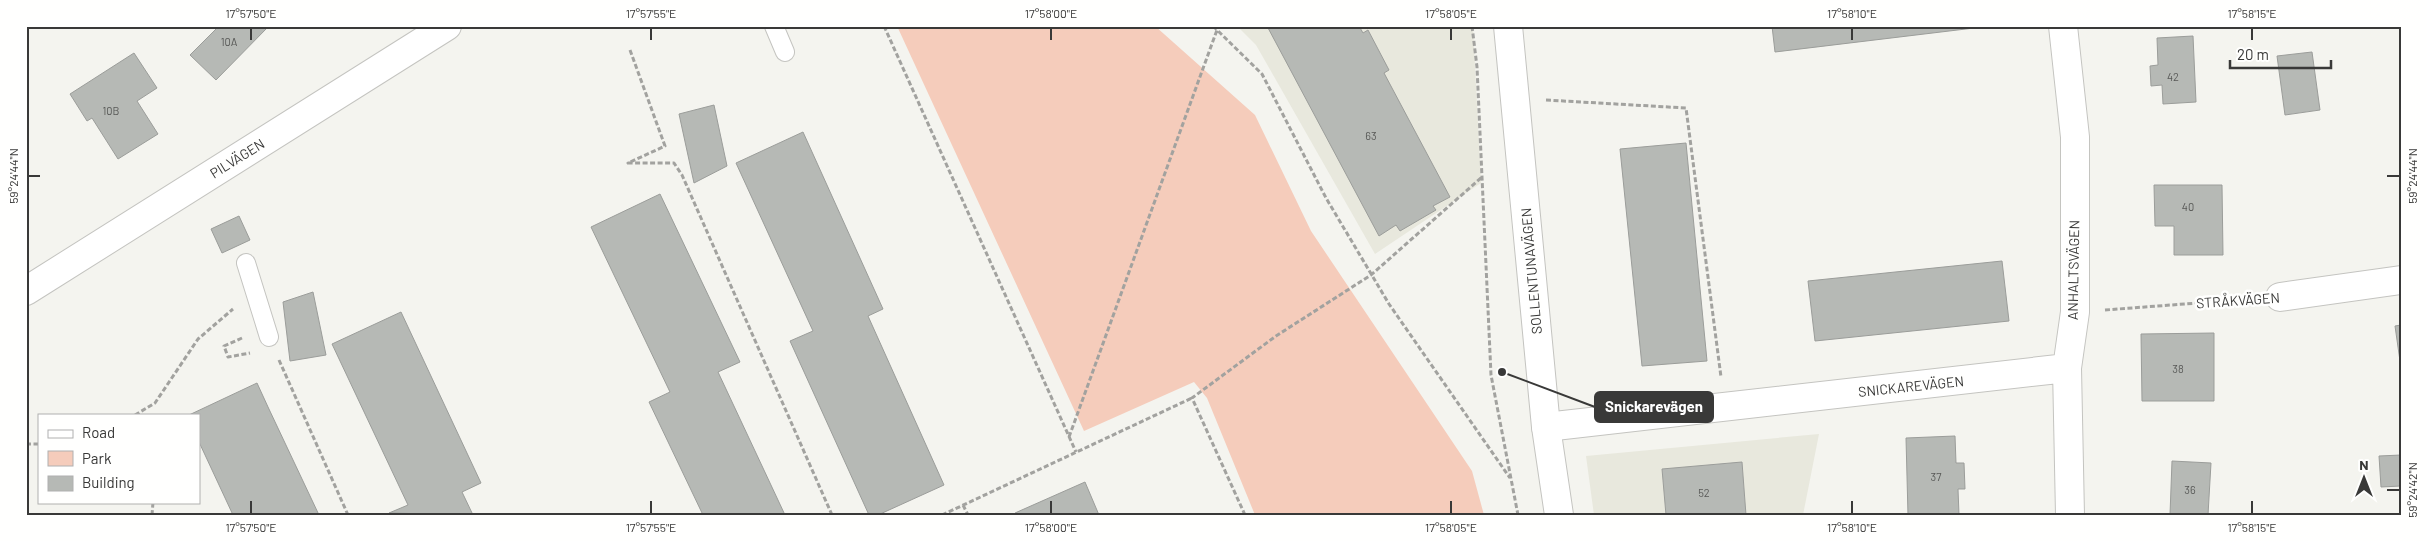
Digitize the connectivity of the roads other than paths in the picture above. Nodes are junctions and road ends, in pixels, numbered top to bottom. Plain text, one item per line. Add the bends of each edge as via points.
1 (447, 26) edge
2 (774, 26) edge
3 (1508, 26) edge
4 (2064, 26) edge
5 (785, 52) dead end
6 (246, 263) dead end
7 (2401, 280) edge
8 (26, 291) edge
9 (2280, 297) road end
10 (268, 337) dead end
11 (2067, 368) junction
12 (1546, 427) junction
13 (1559, 515) edge
14 (2070, 515) edge

1 - 8 street, PILVÄGEN
2 - 5 lane
3 - 12 street, SOLLENTUNAVÄGEN
4 - 11 street, ANHALTSVÄGEN via 2074,137 2074,312
6 - 10 lane
7 - 9 street, STRÅKVÄGEN
11 - 12 street, SNICKAREVÄGEN
11 - 14 street, ANHALTSVÄGEN
12 - 13 street, SOLLENTUNAVÄGEN

